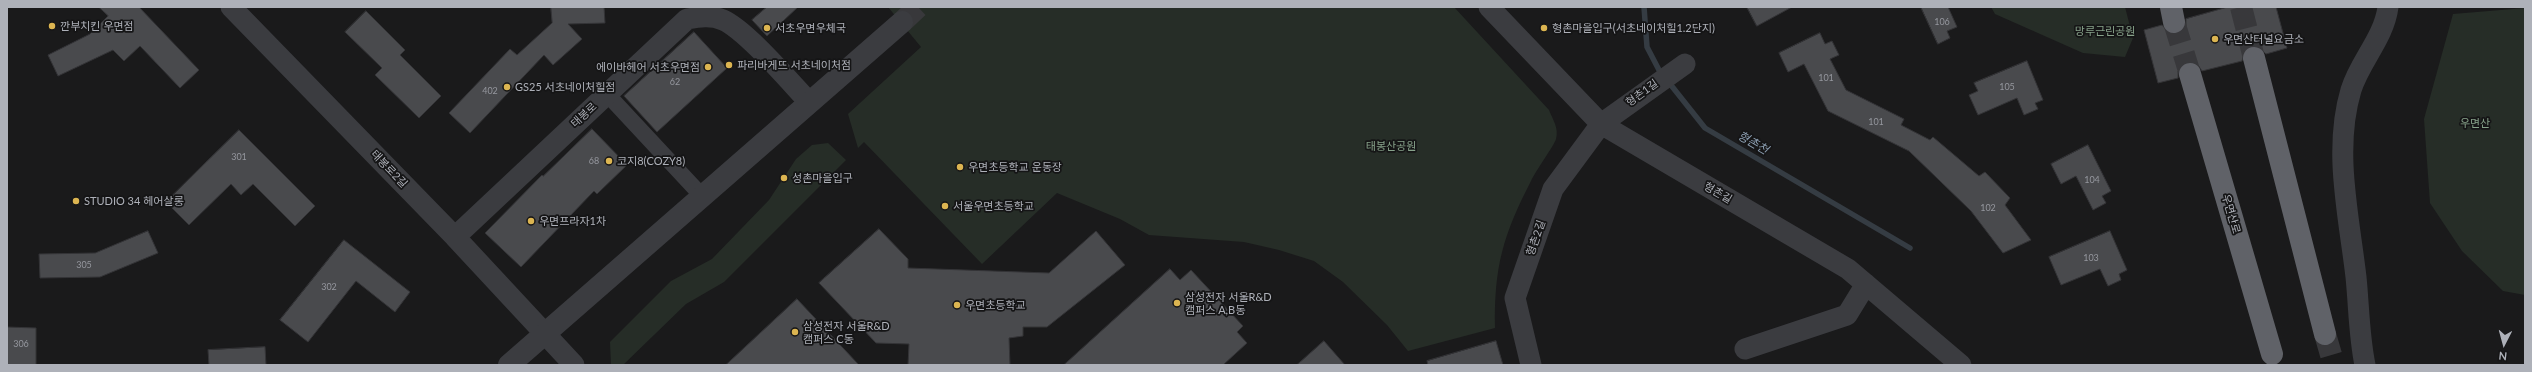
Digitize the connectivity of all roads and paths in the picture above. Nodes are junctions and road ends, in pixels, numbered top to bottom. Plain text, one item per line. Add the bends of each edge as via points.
1 (231, 7) edge
2 (1489, 7) edge
3 (2388, 7) edge
4 (902, 22) tunnel mouth
5 (2254, 58) tunnel mouth
6 (1684, 64) dead end
7 (2190, 74) tunnel mouth
8 (607, 94) junction
9 (809, 102) junction
10 (1601, 124) junction
11 (702, 196) junction
12 (455, 237) junction
13 (1866, 284) junction
14 (544, 333) junction
15 (2325, 334) tunnel mouth
16 (1745, 349) dead end
17 (2272, 354) dead end
18 (509, 365) edge
19 (574, 365) edge
20 (1532, 365) edge
21 (1961, 365) edge
22 (2365, 365) edge

1 - 12 street, 태봉로2길
2 - 10 street, 형촌길
3 - 22 street via 2386,21 2351,89 2341,146 2360,338
4 - 9 street
5 - 15 highway
6 - 10 street, 형촌1길
7 - 17 highway, 우면산로
8 - 9 street, 태봉로 via 687,19 705,16 723,20 742,33
8 - 11 street
8 - 12 street, 태봉로
9 - 11 street
10 - 13 street, 형촌길 via 1848,269
10 - 20 street, 형촌2길 via 1553,189 1515,298
11 - 14 street
12 - 14 street, 태봉로2길
13 - 16 street via 1847,315
13 - 21 street, 형촌길
14 - 18 street
14 - 19 street, 태봉로2길

